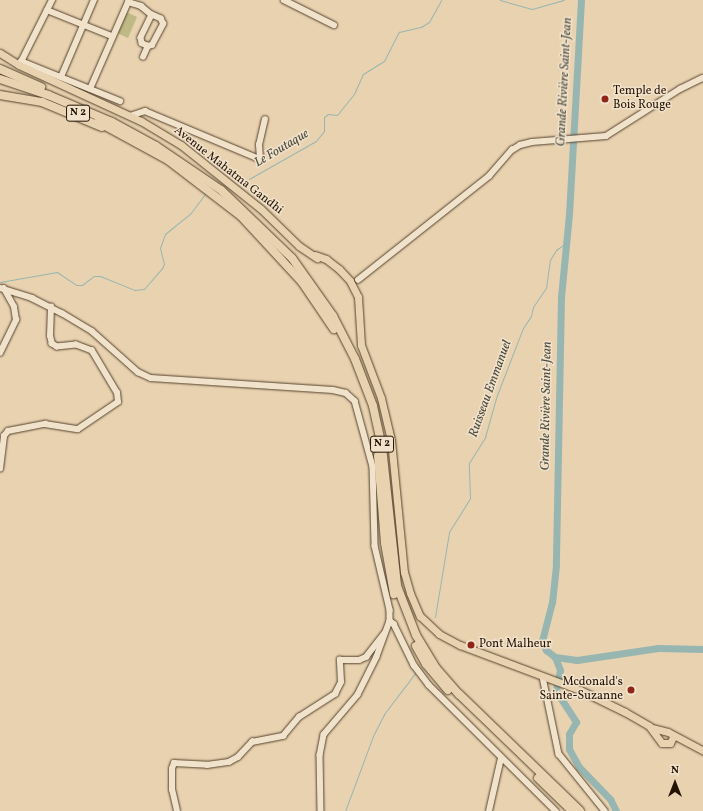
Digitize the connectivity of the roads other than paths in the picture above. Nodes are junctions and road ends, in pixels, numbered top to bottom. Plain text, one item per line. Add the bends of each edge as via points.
1 (52, 0) edge
2 (94, 0) edge
3 (284, 0) edge
4 (129, 1) edge
5 (47, 10) junction
6 (152, 15) junction
7 (83, 24) junction
8 (334, 25) dead end
9 (112, 36) junction
10 (148, 46) junction
11 (0, 56) edge
12 (143, 57) dead end
13 (20, 63) junction
14 (0, 69) edge
15 (61, 77) junction
16 (703, 78) edge
17 (0, 79) edge
18 (0, 84) edge
19 (90, 89) junction
20 (78, 93) junction
21 (0, 94) edge
22 (120, 101) dead end
23 (130, 116) junction
24 (265, 120) dead end
25 (112, 122) junction
26 (152, 150) junction
27 (315, 256) junction
28 (353, 285) junction
29 (2, 288) edge
30 (51, 307) junction
31 (0, 353) edge
32 (0, 469) edge
33 (390, 621) junction
34 (384, 634) junction
35 (546, 678) junction
36 (649, 726) junction
37 (664, 732) junction
38 (660, 739) junction
39 (671, 740) junction
40 (703, 751) edge
41 (501, 758) junction
42 (177, 811) edge
43 (321, 811) edge
44 (489, 811) edge
45 (556, 811) edge
46 (572, 811) edge
47 (580, 811) edge
48 (604, 811) edge

1 - 5 street
2 - 7 street
3 - 8 street
4 - 6 street
4 - 9 street
5 - 7 street
5 - 13 street
6 - 10 street via 141,38
6 - 10 street via 161,19 163,24 152,45
7 - 9 street
7 - 15 street
9 - 19 street
10 - 12 street
11 - 13 main road, Avenue Mahatma Gandhi
11 - 20 main road, Avenue Mahatma Gandhi via 14,67
13 - 15 street
13 - 20 main road, Avenue Mahatma Gandhi
14 - 25 highway via 82,105
15 - 19 street
16 - 28 street via 680,89 606,136 532,142 512,150 489,176
17 - 25 highway, N 2 via 48,95
18 - 26 highway, N 2 via 74,111
19 - 22 street
20 - 23 main road, Avenue Mahatma Gandhi
21 - 26 highway via 60,108
23 - 24 street via 137,111 145,111 259,159 259,140
23 - 27 main road, Avenue Mahatma Gandhi via 180,145 261,209 299,246
25 - 47 highway, N 2 via 162,149 221,190 278,243 321,297 352,352 373,406 383,454 397,586 416,635 436,668 458,694
26 - 46 highway, N 2 via 241,216 284,260 317,302 350,359 371,417 379,458 391,582 407,628 426,664 448,690
27 - 28 main road, Avenue Mahatma Gandhi
27 - 28 main road, Avenue Mahatma Gandhi via 330,262
28 - 35 main road, Avenue Mahatma Gandhi via 358,300 361,345 381,398 391,440 403,564 415,607 428,625 449,639
29 - 30 street
29 - 31 street via 14,306 16,320
30 - 32 street via 52,344 57,347 76,345 92,351 117,393 118,402 78,428 45,424 8,432 4,436
30 - 33 street via 92,332 138,372 155,379 333,390 352,398 358,405 373,467 375,546 390,610
33 - 34 street
33 - 41 street via 394,624 414,665 429,685
34 - 42 street via 366,656 359,660 340,660 342,682 336,694 299,717 283,736 252,742 238,757 229,762 207,765 174,763 172,790
34 - 43 street via 358,695 324,735 320,755
35 - 36 main road via 608,703
35 - 48 street via 559,754
36 - 37 main road
36 - 38 main road
37 - 38 main road
37 - 39 main road
38 - 39 main road via 664,744
39 - 40 main road
41 - 44 street
41 - 45 street

